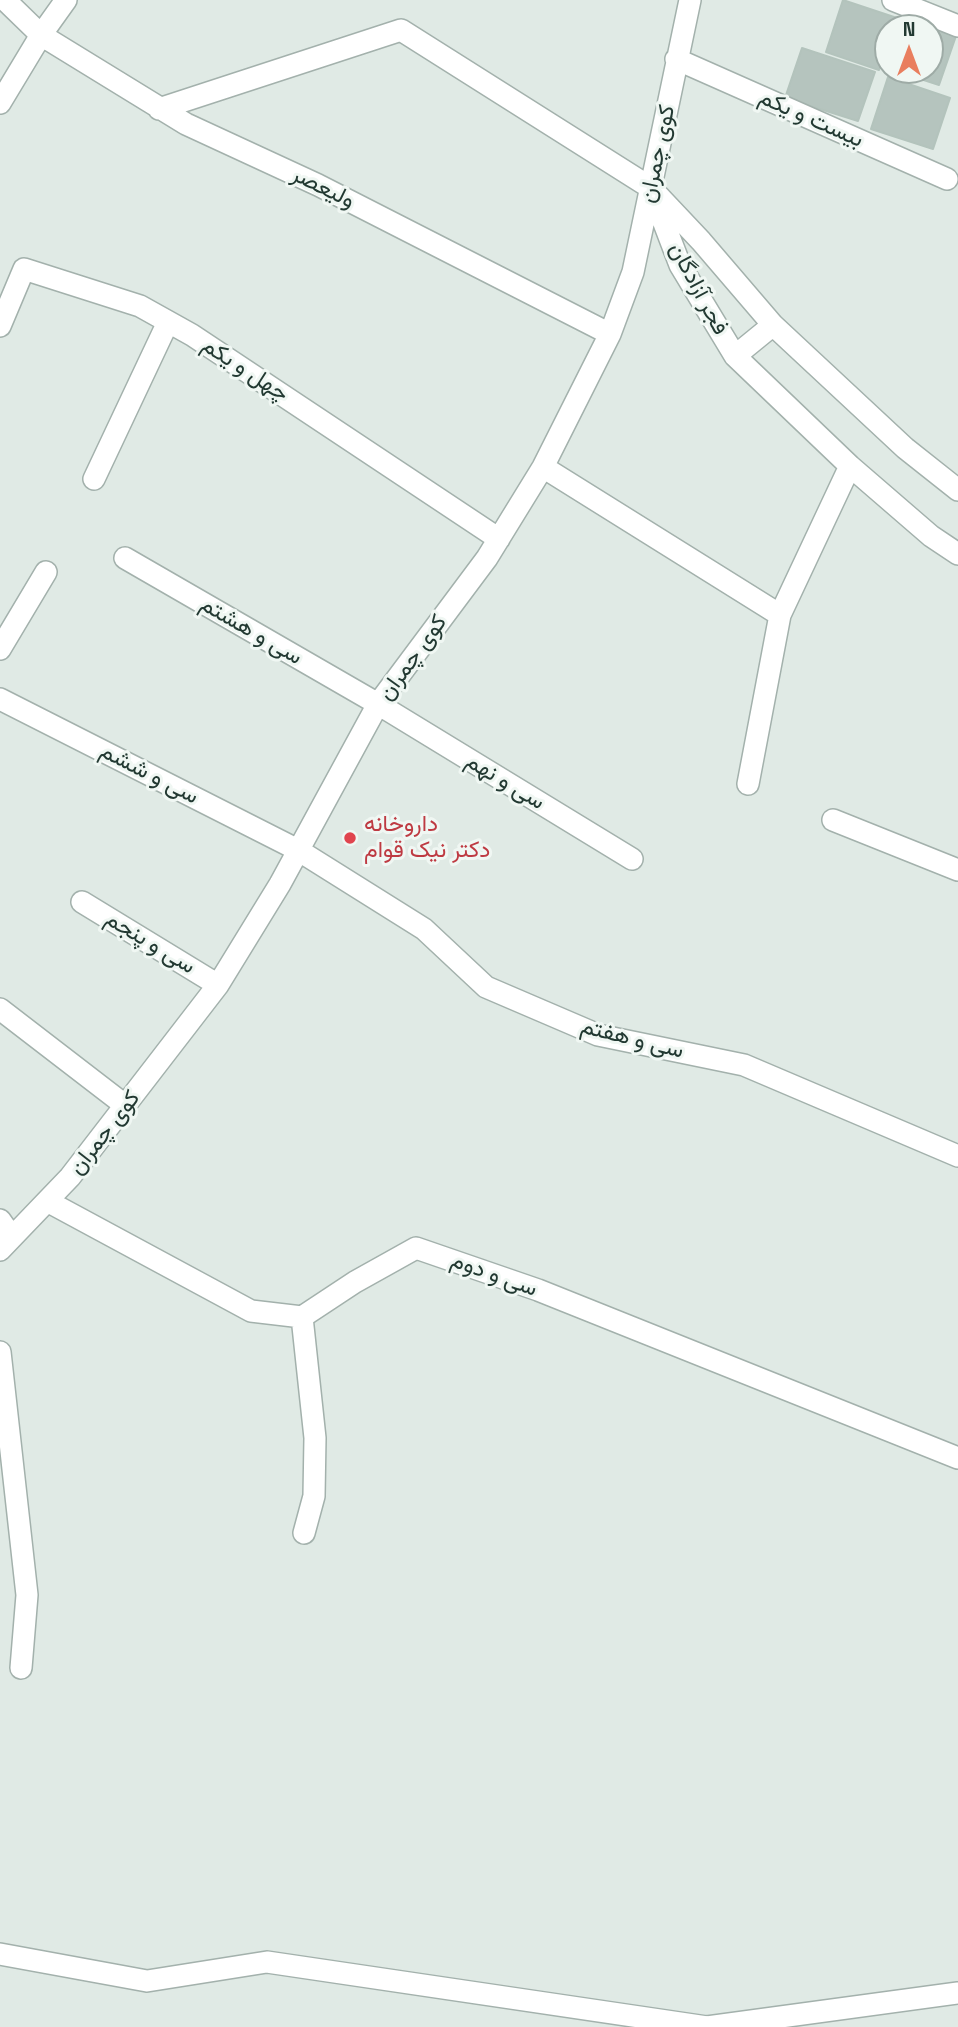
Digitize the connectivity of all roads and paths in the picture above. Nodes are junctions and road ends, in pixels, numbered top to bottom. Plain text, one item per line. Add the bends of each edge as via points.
1 (5, 0) edge
2 (66, 0) edge
3 (690, 0) edge
4 (893, 0) edge
5 (958, 26) edge
6 (41, 35) junction
7 (676, 59) junction
8 (0, 103) edge
9 (159, 109) junction
10 (947, 179) dead end
11 (651, 188) junction
12 (167, 322) junction
13 (773, 325) junction
14 (0, 326) edge
15 (610, 334) junction
16 (736, 356) junction
17 (850, 466) junction
18 (543, 467) junction
19 (94, 479) dead end
20 (958, 491) edge
21 (499, 539) junction
22 (958, 554) edge
23 (125, 558) dead end
24 (46, 572) dead end
25 (780, 615) junction
26 (0, 649) edge
27 (0, 699) edge
28 (378, 705) junction
29 (748, 784) dead end
30 (833, 820) dead end
31 (298, 850) junction
32 (632, 859) dead end
33 (958, 870) edge
34 (82, 902) dead end
35 (219, 985) junction
36 (0, 1009) edge
37 (126, 1106) junction
38 (958, 1156) edge
39 (47, 1201) junction
40 (4, 1236) edge
41 (302, 1317) junction
42 (0, 1352) edge
43 (958, 1458) edge
44 (304, 1533) dead end
45 (21, 1668) dead end
46 (0, 1954) edge
47 (958, 1993) edge

1 - 6 street, ولیعصر
2 - 6 street
3 - 7 street, کوی چمران
4 - 5 street
6 - 8 street
6 - 9 street, ولیعصر
7 - 10 street, بیست و یکم
7 - 11 street, کوی چمران
9 - 11 street via 401,30
9 - 15 street, ولیعصر
11 - 13 street, فجر آزادگان
11 - 15 street, کوی چمران via 633,272
11 - 16 street, فجر آزادگان via 680,264
12 - 14 street, چهل و یکم via 140,306 24,269
12 - 19 street
12 - 21 street, چهل و یکم
13 - 16 street
13 - 20 street, فجر آزادگان
15 - 18 street, کوی چمران
16 - 17 street, فجر آزادگان
17 - 22 street, فجر آزادگان
17 - 25 street
18 - 21 street, کوی چمران
18 - 25 street
21 - 28 street, کوی چمران
23 - 28 street, سی و هشتم
24 - 26 street
25 - 29 street
27 - 31 street, سی و ششم
28 - 31 street, کوی چمران
28 - 32 street, سی و نهم
30 - 33 street
31 - 35 street, کوی چمران
31 - 38 street, سی و هفتم via 424,929 486,987 598,1035 744,1065
34 - 35 street, سی و پنجم
35 - 37 street, کوی چمران
36 - 37 street
37 - 39 street, کوی چمران
39 - 40 street, کوی چمران
39 - 41 street via 251,1311
41 - 43 street, سی و دوم via 416,1248 538,1290
41 - 44 street via 315,1438 314,1496
42 - 45 street via 27,1595
46 - 47 street via 146,1981 267,1962 707,2027

